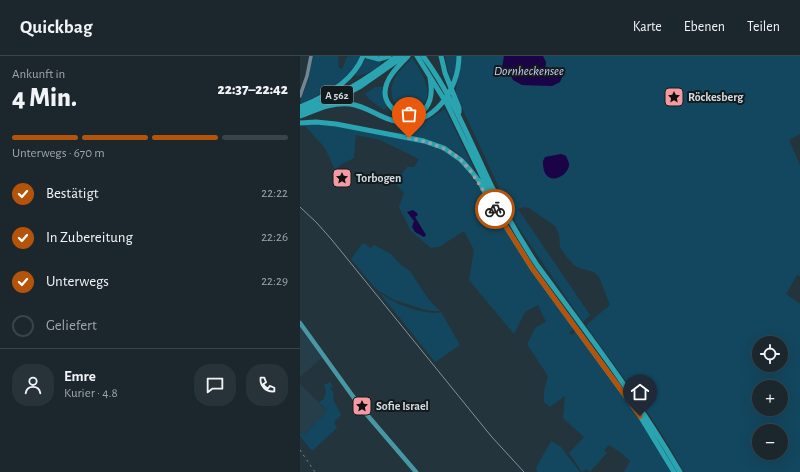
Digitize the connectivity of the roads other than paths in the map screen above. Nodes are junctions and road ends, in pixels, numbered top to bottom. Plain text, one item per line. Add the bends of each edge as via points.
1 (311, 56) edge
2 (363, 56) edge
3 (367, 56) edge
4 (389, 56) edge
5 (397, 56) edge
6 (404, 56) edge
7 (408, 56) edge
8 (417, 56) edge
9 (423, 56) edge
10 (441, 56) edge
11 (459, 56) edge
12 (431, 72) junction
13 (444, 93) junction
14 (300, 96) edge
15 (451, 96) junction
16 (303, 110) edge
17 (316, 110) junction
18 (300, 116) edge
19 (300, 123) edge
20 (516, 242) junction
21 (300, 323) edge
22 (416, 472) edge
23 (674, 472) edge
24 (680, 472) edge

1 - 14 street
2 - 16 highway via 346,82
3 - 4 highway via 379,59
5 - 16 highway, A 562 via 344,91
6 - 17 highway via 361,86
7 - 12 highway via 386,84 387,100 394,110 415,115 425,109 432,98
8 - 12 highway
9 - 12 highway
10 - 15 highway
11 - 17 highway via 457,75 447,97 432,113 418,120 395,121 364,107 350,104 336,104
12 - 13 highway
13 - 15 highway
13 - 20 highway via 489,191
15 - 24 highway via 459,108 459,116 491,185 536,265 628,388
16 - 17 highway, A 562
16 - 18 highway, A 562
19 - 20 highway via 336,124 434,144 449,151 468,167
20 - 23 highway via 532,268 640,416
21 - 22 main road via 362,409

